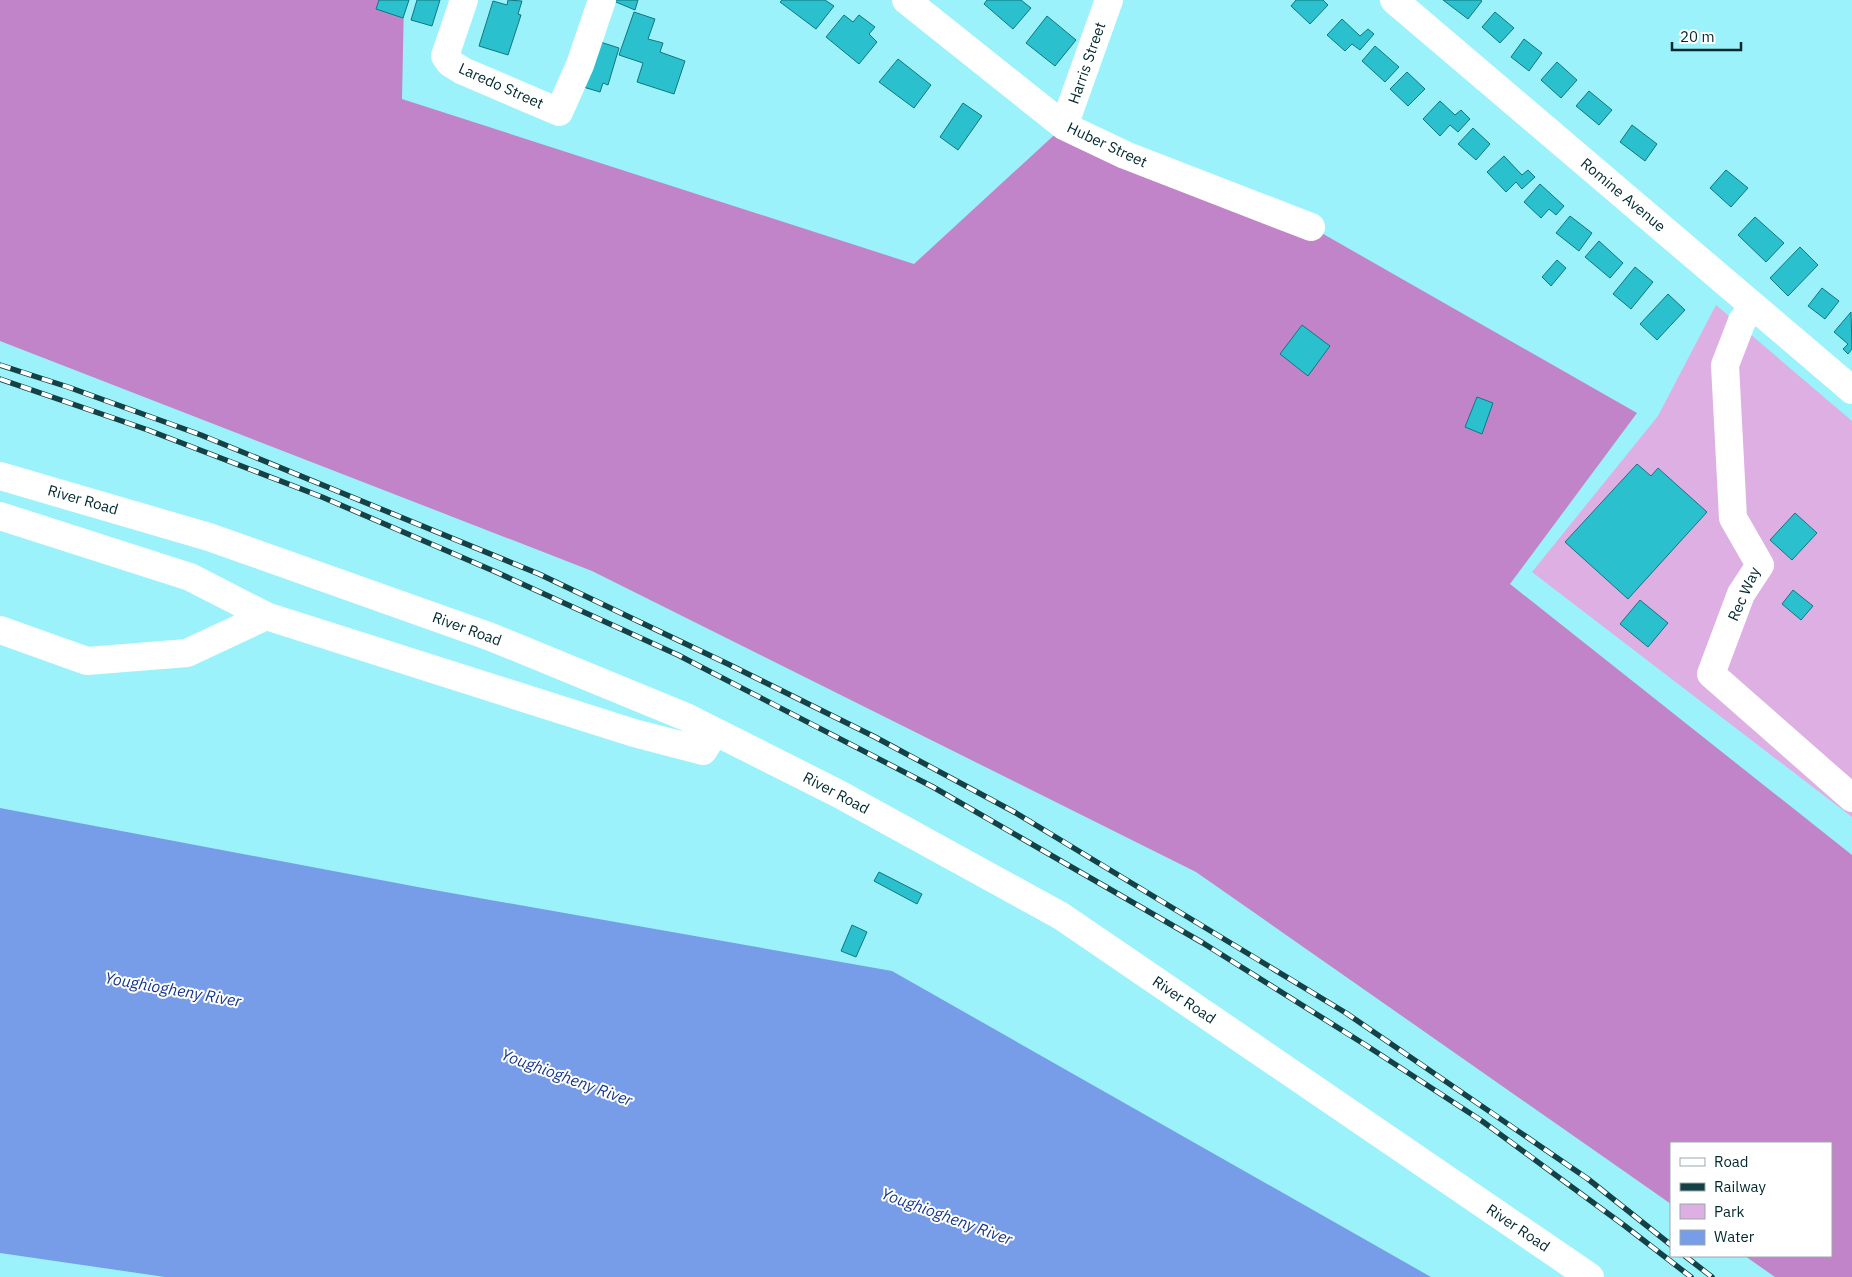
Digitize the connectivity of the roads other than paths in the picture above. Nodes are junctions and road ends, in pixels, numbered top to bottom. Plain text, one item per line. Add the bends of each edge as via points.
1 (464, 0) edge
2 (602, 0) edge
3 (906, 0) edge
4 (1109, 0) edge
5 (1394, 0) edge
6 (1064, 126) junction
7 (1311, 227) dead end
8 (1753, 306) junction
9 (1852, 390) edge
10 (0, 476) edge
11 (0, 516) edge
12 (266, 616) junction
13 (0, 630) edge
14 (715, 732) junction
15 (1852, 798) edge
16 (1590, 1277) edge

1 - 2 street, Laredo Street via 445,56 450,63 463,72 559,112 580,65
3 - 6 street, Huber Street
4 - 6 street, Harris Street
5 - 8 street, Romine Avenue
6 - 7 street, Huber Street via 1125,156
8 - 9 street, Romine Avenue
8 - 15 street, Rec Way via 1742,320 1725,365 1734,518 1760,565 1741,594 1712,674
10 - 14 street, River Road via 209,537 491,637
11 - 12 street via 190,578
12 - 13 street via 187,653 87,661
12 - 14 street via 634,733 703,751
14 - 16 street, River Road via 839,794 1061,916

